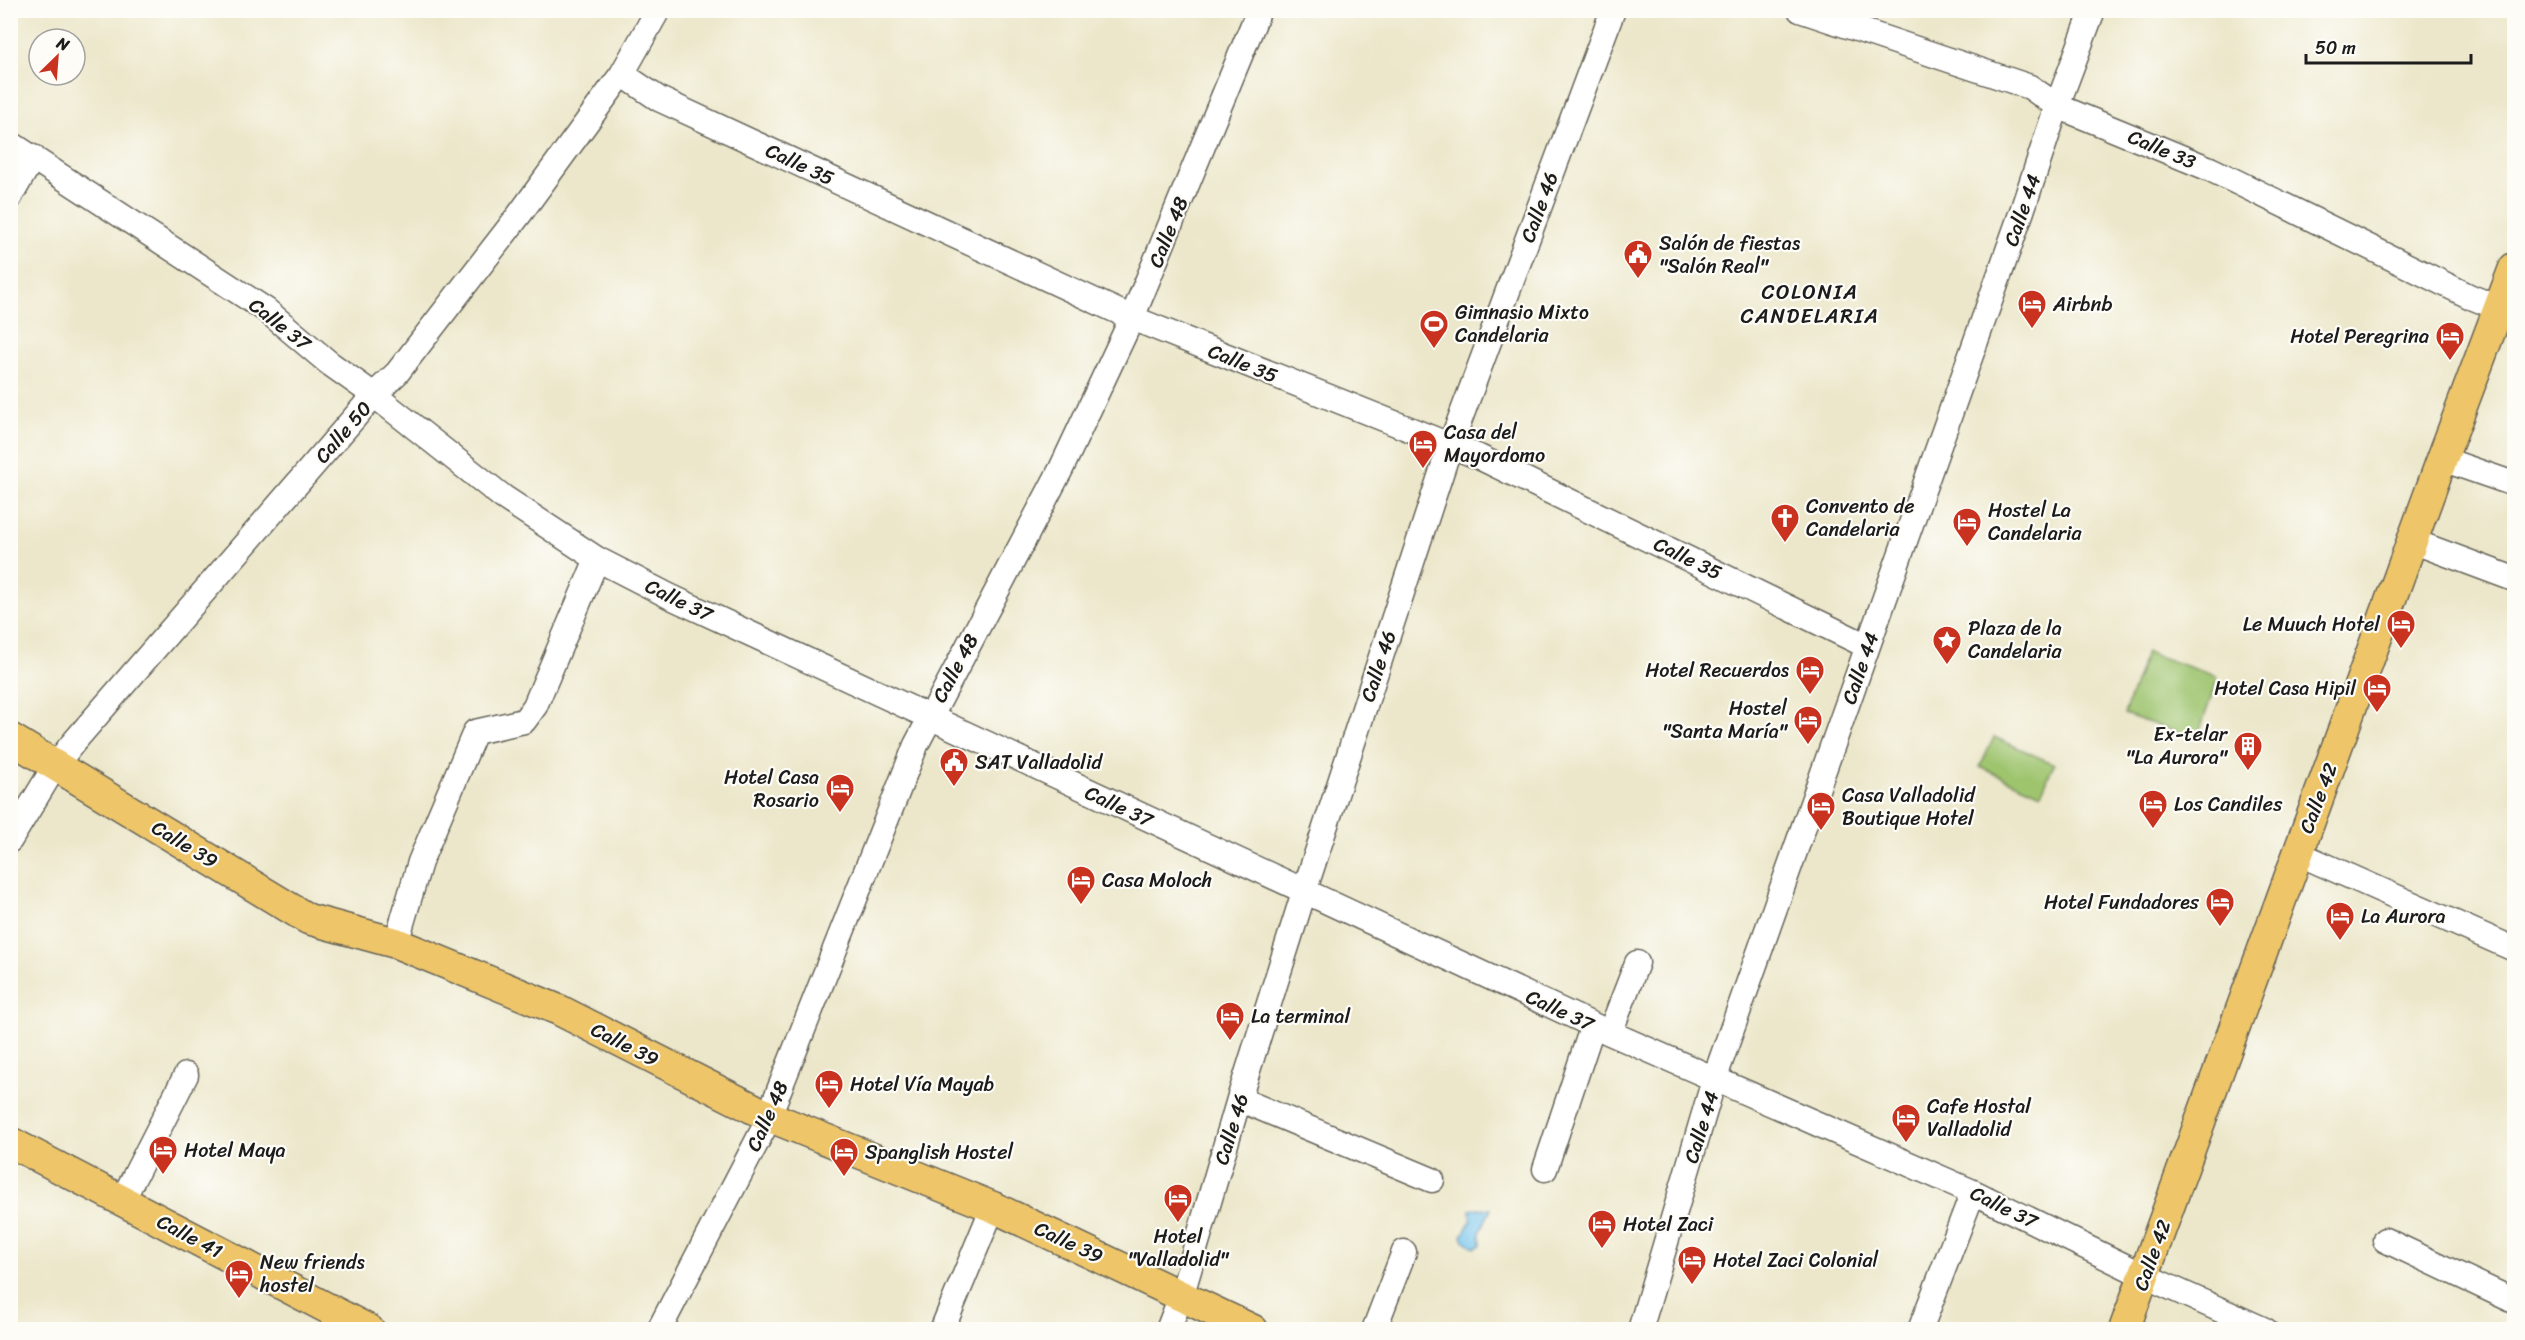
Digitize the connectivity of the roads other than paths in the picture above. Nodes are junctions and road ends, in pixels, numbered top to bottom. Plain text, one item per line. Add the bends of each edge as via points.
1 (658, 10) edge
2 (1259, 10) edge
3 (1612, 10) edge
4 (1800, 10) edge
5 (2092, 10) edge
6 (622, 74) junction
7 (2057, 106) junction
8 (10, 143) edge
9 (33, 157) junction
10 (10, 196) edge
11 (2514, 268) edge
12 (2507, 311) edge
13 (1132, 318) junction
14 (374, 395) junction
15 (1450, 446) junction
16 (2442, 459) junction
17 (2514, 484) edge
18 (2412, 542) junction
19 (597, 559) junction
20 (2514, 579) edge
21 (1867, 646) junction
22 (929, 717) junction
23 (10, 738) edge
24 (55, 766) junction
25 (10, 840) edge
26 (2297, 853) junction
27 (1304, 892) junction
28 (396, 943) junction
29 (2514, 949) edge
30 (1638, 963) dead end
31 (1602, 1029) junction
32 (186, 1075) dead end
33 (1714, 1080) junction
34 (1239, 1099) junction
35 (768, 1116) junction
36 (10, 1142) edge
37 (1545, 1170) dead end
38 (1432, 1180) dead end
39 (1973, 1192) junction
40 (122, 1201) junction
41 (993, 1207) junction
42 (2385, 1240) dead end
43 (1404, 1252) dead end
44 (2145, 1276) junction
45 (1182, 1294) junction
46 (2514, 1301) edge
47 (369, 1329) edge
48 (659, 1329) edge
49 (942, 1329) edge
50 (1168, 1329) edge
51 (1253, 1329) edge
52 (1374, 1329) edge
53 (1640, 1329) edge
54 (1920, 1329) edge
55 (2124, 1329) edge
56 (2265, 1329) edge

1 - 6 street, Calle 50
2 - 13 street, Calle 48
3 - 15 street, Calle 46
4 - 7 street, Calle 33 via 2030,87
5 - 7 street, Calle 44
6 - 13 street, Calle 35 via 659,99
6 - 14 street, Calle 50 via 397,373
7 - 12 street, Calle 33 via 2210,170
7 - 21 street, Calle 44
8 - 9 street, Calle 37
9 - 10 street
9 - 14 street, Calle 37 via 266,310
11 - 12 main road, Calle 42
12 - 16 main road, Calle 42
13 - 15 street, Calle 35
13 - 22 street, Calle 48 via 1061,469
14 - 19 street, Calle 37 via 503,497
14 - 24 street, Calle 50
15 - 21 street, Calle 35
15 - 27 street, Calle 46
16 - 17 street
16 - 18 main road, Calle 42
18 - 20 street
18 - 26 main road, Calle 42
19 - 22 street, Calle 37
19 - 28 street via 535,706 524,721 475,732 420,862
21 - 33 street, Calle 44
22 - 27 street, Calle 37
22 - 35 street, Calle 48
23 - 24 main road, Calle 39
24 - 25 street, Calle 50
24 - 28 main road, Calle 39 via 308,919
26 - 29 street
26 - 44 main road, Calle 42
27 - 31 street, Calle 37
27 - 34 street, Calle 46
28 - 35 main road, Calle 39 via 559,1010
30 - 31 street
31 - 33 street, Calle 37
31 - 37 street
32 - 40 street
33 - 39 street, Calle 37
33 - 53 street, Calle 44
34 - 38 street
34 - 45 street, Calle 46
35 - 41 main road, Calle 39
35 - 48 street, Calle 48
36 - 40 main road, Calle 41
39 - 44 street, Calle 37
39 - 54 street
40 - 47 main road, Calle 41
41 - 45 main road, Calle 39
41 - 49 street
42 - 46 street
43 - 52 street
44 - 55 main road, Calle 42
44 - 56 street, Calle 37
45 - 50 street, Calle 46
45 - 51 main road, Calle 39

